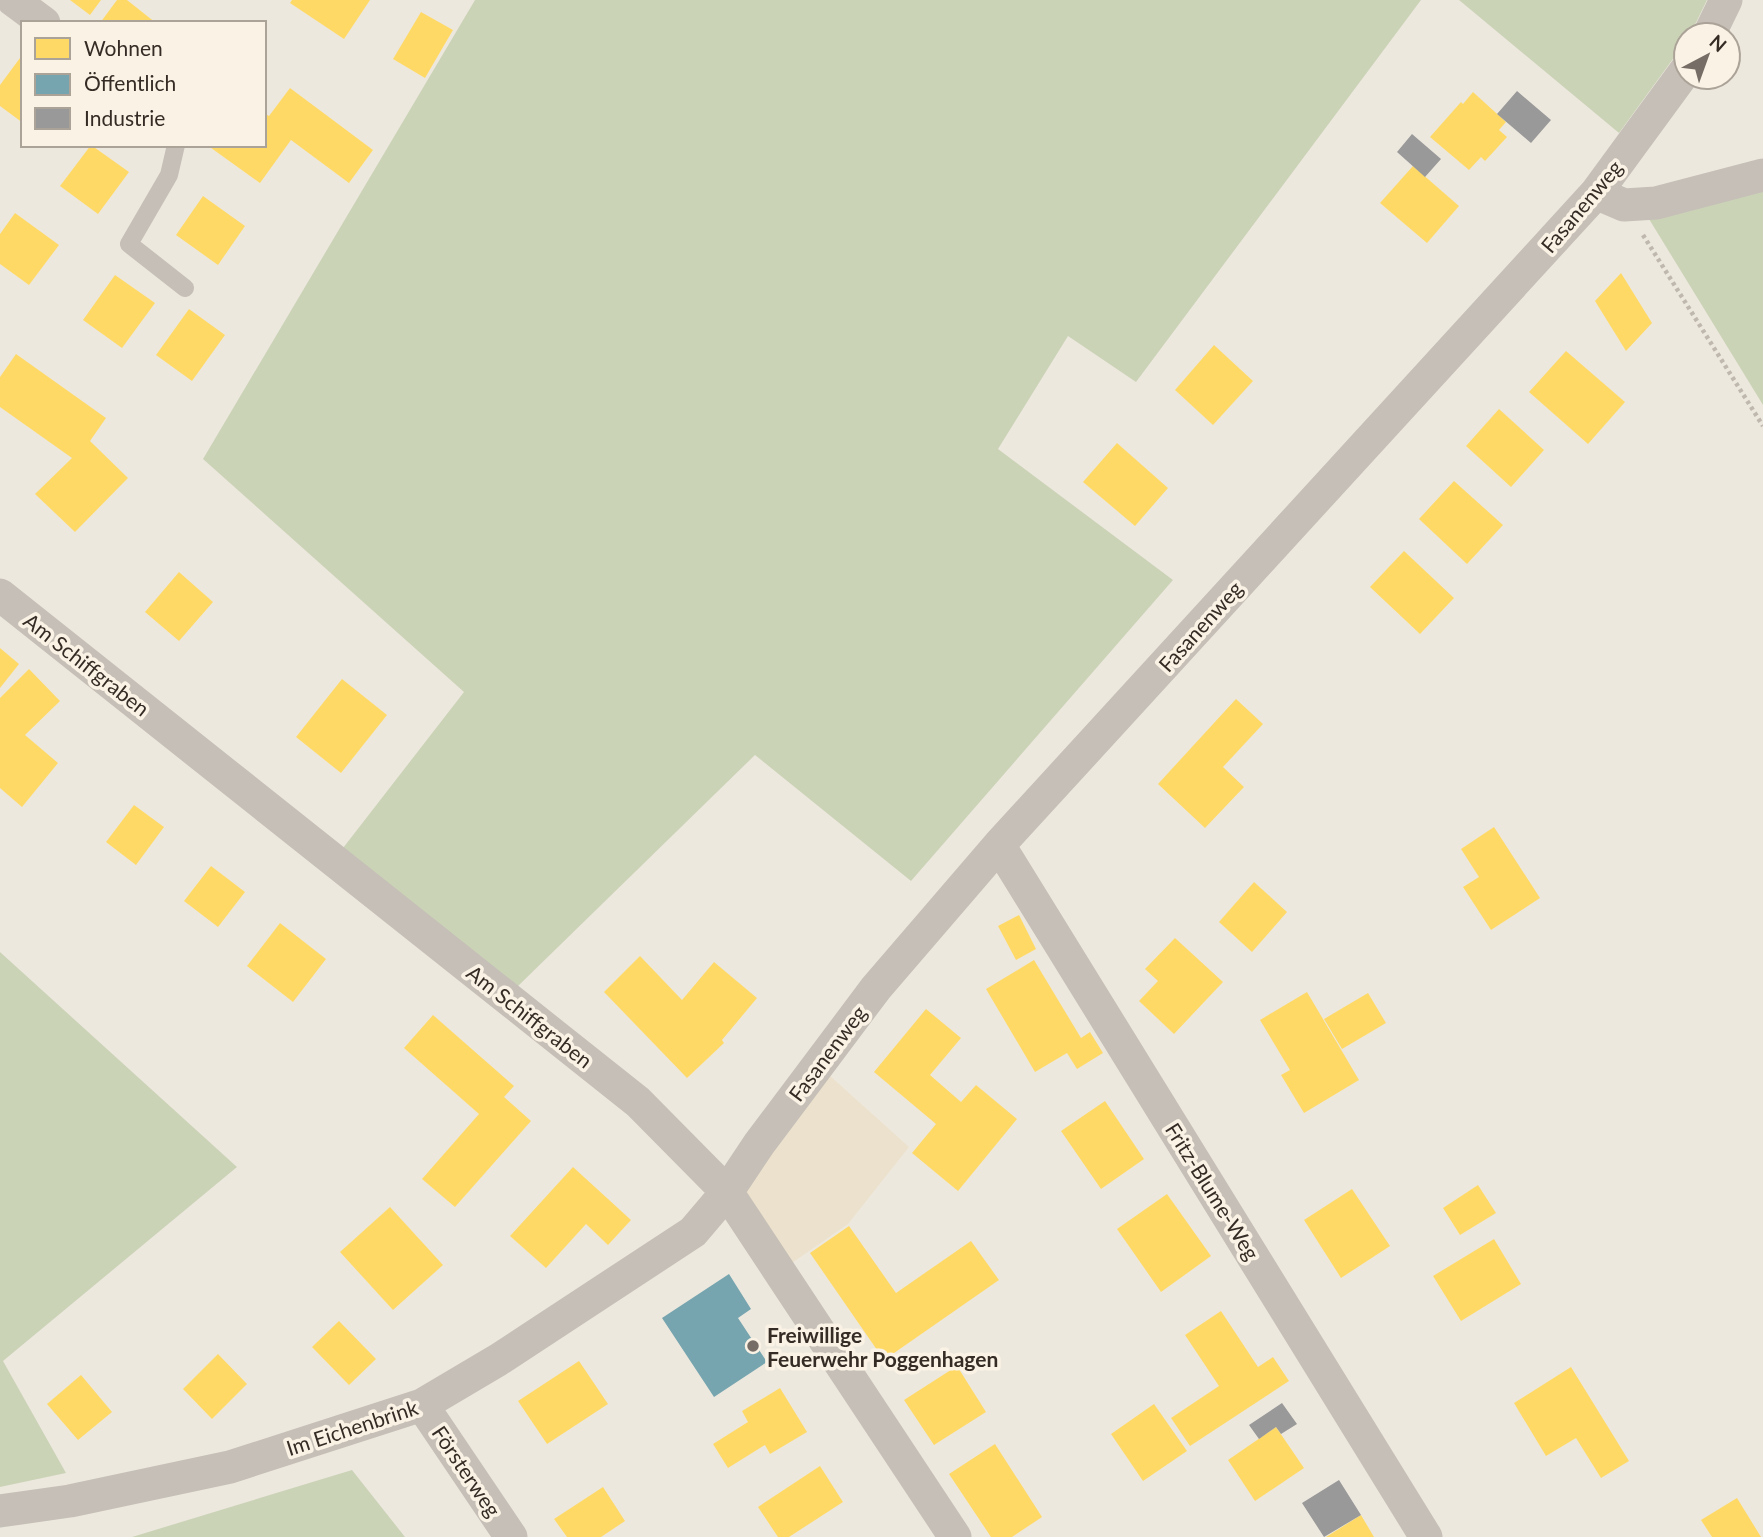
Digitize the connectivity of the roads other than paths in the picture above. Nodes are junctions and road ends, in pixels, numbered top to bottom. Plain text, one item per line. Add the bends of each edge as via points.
1 (13, 0) edge
2 (1726, 0) edge
3 (41, 21) edge
4 (1716, 21) edge
5 (1674, 91) edge
6 (176, 147) edge
7 (1763, 175) edge
8 (1610, 199) junction
9 (185, 288) dead end
10 (0, 595) edge
11 (999, 845) junction
12 (727, 1192) junction
13 (422, 1405) junction
14 (0, 1511) edge
15 (511, 1537) edge
16 (955, 1537) edge
17 (1426, 1537) edge

1 - 3 street
2 - 4 street
5 - 8 street, Fasanenweg
6 - 9 lane via 169,174 129,244
7 - 8 street via 1656,204
8 - 11 street, Fasanenweg
10 - 12 street, Am Schiffgraben via 638,1102
11 - 12 street, Fasanenweg via 876,988
11 - 17 street, Fritz-Blume-Weg
12 - 13 street, Im Eichenbrink via 693,1232
12 - 16 street, Am Schiffgraben
13 - 14 street, Im Eichenbrink via 230,1467
13 - 15 street, Försterweg

